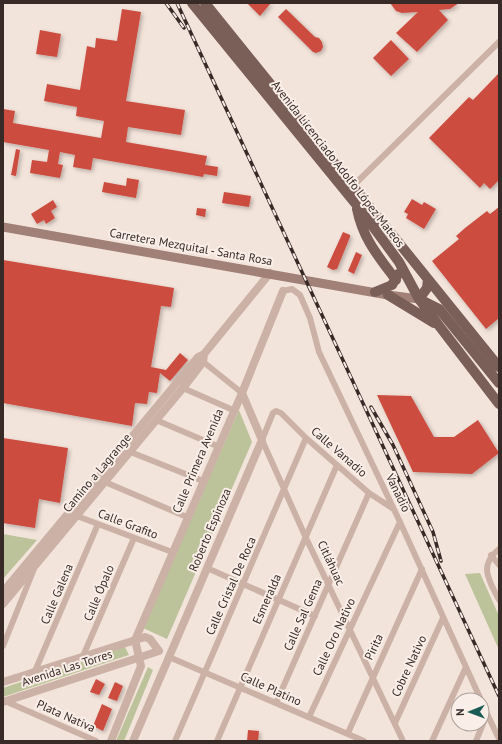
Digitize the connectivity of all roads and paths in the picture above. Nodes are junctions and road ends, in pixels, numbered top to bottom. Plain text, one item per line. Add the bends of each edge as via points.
1 (192, 3) edge
2 (205, 3) edge
3 (499, 42) edge
4 (353, 186) junction
5 (356, 205) junction
6 (3, 227) edge
7 (399, 262) junction
8 (270, 273) junction
9 (428, 279) junction
10 (396, 280) junction
11 (283, 291) joint
12 (375, 292) junction
13 (388, 295) junction
14 (419, 298) junction
15 (440, 327) junction
16 (202, 358) junction
17 (499, 367) edge
18 (499, 383) edge
19 (183, 388) junction
20 (242, 393) junction
21 (499, 404) edge
22 (233, 410) junction
23 (273, 413) joint
24 (156, 420) junction
25 (306, 438) junction
26 (262, 440) junction
27 (217, 446) junction
28 (127, 450) junction
29 (337, 465) junction
30 (202, 481) junction
31 (105, 482) junction
32 (284, 490) junction
33 (369, 493) junction
34 (392, 508) junction
35 (76, 516) junction
36 (187, 517) junction
37 (400, 522) junction
38 (98, 524) junction
39 (134, 538) junction
40 (306, 538) junction
41 (499, 548) edge
42 (172, 552) junction
43 (491, 555) junction
44 (36, 564) junction
45 (499, 565) edge
46 (207, 568) junction
47 (422, 570) junction
48 (244, 584) junction
49 (328, 586) junction
50 (3, 592) edge
51 (499, 600) edge
52 (278, 601) junction
53 (3, 604) edge
54 (315, 616) junction
55 (443, 618) junction
56 (349, 630) junction
57 (135, 640) junction
58 (3, 646) edge
59 (159, 651) junction
60 (83, 656) junction
61 (139, 657) junction
62 (169, 657) junction
63 (466, 667) junction
64 (35, 672) junction
65 (205, 672) junction
66 (372, 678) junction
67 (3, 682) edge
68 (241, 687) junction
69 (477, 692) edge
70 (4, 702) edge
71 (276, 703) junction
72 (310, 717) junction
73 (490, 720) edge
74 (395, 723) junction
75 (348, 733) junction
76 (499, 739) edge
77 (96, 741) edge
78 (111, 741) edge
79 (133, 741) edge
80 (175, 741) edge
81 (217, 741) edge
82 (364, 741) edge
83 (403, 741) edge
84 (432, 741) edge

1 - 5 main road, Avenida Licenciado Adolfo López Mateos
2 - 4 main road, Avenida Licenciado Adolfo López Mateos
3 - 4 street
4 - 9 main road, Avenida Licenciado Adolfo López Mateos
5 - 7 main road, Avenida Licenciado Adolfo López Mateos
5 - 10 main road via 360,225 367,241
6 - 8 main road, Carretera Mezquital - Santa Rosa
7 - 10 main road
7 - 14 main road, Avenida Licenciado Adolfo López Mateos
8 - 12 main road, Carretera Mezquital - Santa Rosa
8 - 16 street, Camino a Lagrange
9 - 14 main road via 427,288
9 - 17 main road, Avenida Licenciado Adolfo López Mateos
10 - 12 main road via 387,288
11 - 20 street, Calle Primera Avenida
11 - 34 street, Vanadio via 292,289 300,295 310,318 319,352
12 - 13 main road, Carretera Mezquital - Santa Rosa
13 - 14 main road, Carretera Mezquital - Santa Rosa
13 - 15 main road
14 - 15 main road, Avenida Licenciado Adolfo López Mateos
14 - 18 main road via 439,309
15 - 21 main road, Avenida Licenciado Adolfo López Mateos
16 - 19 street, Camino a Lagrange
16 - 20 street
16 - 28 street, Camino a Lagrange
19 - 22 street
19 - 24 street, Camino a Lagrange
20 - 22 street, Calle Primera Avenida
20 - 26 street, Citláhuac
22 - 27 street, Calle Primera Avenida
23 - 25 street, Calle Vanadio via 280,413
23 - 26 street, Roberto Espinoza
24 - 27 street
24 - 28 street, Camino a Lagrange
25 - 29 street, Calle Vanadio
25 - 32 street, Calle Cristal De Roca
26 - 32 street, Citláhuac
26 - 46 street, Roberto Espinoza
27 - 30 street, Calle Primera Avenida
28 - 30 street
28 - 31 street, Camino a Lagrange
28 - 50 street, Camino a Lagrange
29 - 33 street, Calle Vanadio
29 - 40 street, Esmeralda
30 - 36 street, Calle Primera Avenida
31 - 35 street, Camino a Lagrange
31 - 36 street
32 - 40 street, Citláhuac
32 - 48 street, Calle Cristal De Roca
33 - 34 street, Calle Vanadio
33 - 49 street, Calle Sal Gema
34 - 37 street, Vanadio
35 - 38 street, Calle Grafito
35 - 44 street, Camino a Lagrange
36 - 42 street, Calle Primera Avenida
37 - 47 street, Vanadio
37 - 56 street, Calle Oro Nativo
38 - 39 street, Calle Grafito
38 - 64 street, Calle Galena
39 - 42 street, Calle Grafito
39 - 60 street, Calle Ópalo
40 - 49 street, Citláhuac
40 - 52 street, Esmeralda
41 - 43 street
42 - 57 street, Calle Primera Avenida
43 - 45 street
43 - 51 street via 487,567 488,578
44 - 53 street, Camino a Lagrange
44 - 58 street
46 - 48 street
46 - 62 street, Roberto Espinoza
47 - 55 street, Vanadio
47 - 66 street, Pirita
48 - 52 street
48 - 65 street, Calle Cristal De Roca
49 - 54 street, Calle Sal Gema
49 - 56 street, Citláhuac
52 - 54 street
52 - 68 street, Esmeralda
54 - 71 street, Calle Sal Gema
55 - 63 street, Vanadio
55 - 74 street, Cobre Nativo
56 - 66 street, Citláhuac
56 - 72 street, Calle Oro Nativo
57 - 59 street, Avenida Las Torres via 147,637
57 - 60 street, Avenida Las Torres
57 - 61 street
59 - 61 street, Avenida Las Torres
59 - 62 street, Avenida Las Torres
60 - 64 street, Avenida Las Torres
61 - 70 street, Avenida Las Torres
61 - 78 street via 141,666
62 - 65 street, Calle Platino
62 - 79 street, Roberto Espinoza
63 - 69 street, Vanadio
63 - 84 street
64 - 67 street, Avenida Las Torres
65 - 68 street, Calle Platino
65 - 80 street, Calle Cristal De Roca
66 - 74 street, Citláhuac
66 - 75 street, Pirita
68 - 71 street, Calle Platino
68 - 81 street, Esmeralda
70 - 77 street, Plata Nativa
71 - 72 street, Calle Platino
72 - 75 street, Calle Platino
73 - 76 street, Vanadio
74 - 83 street, Citláhuac
75 - 82 street, Calle Platino

